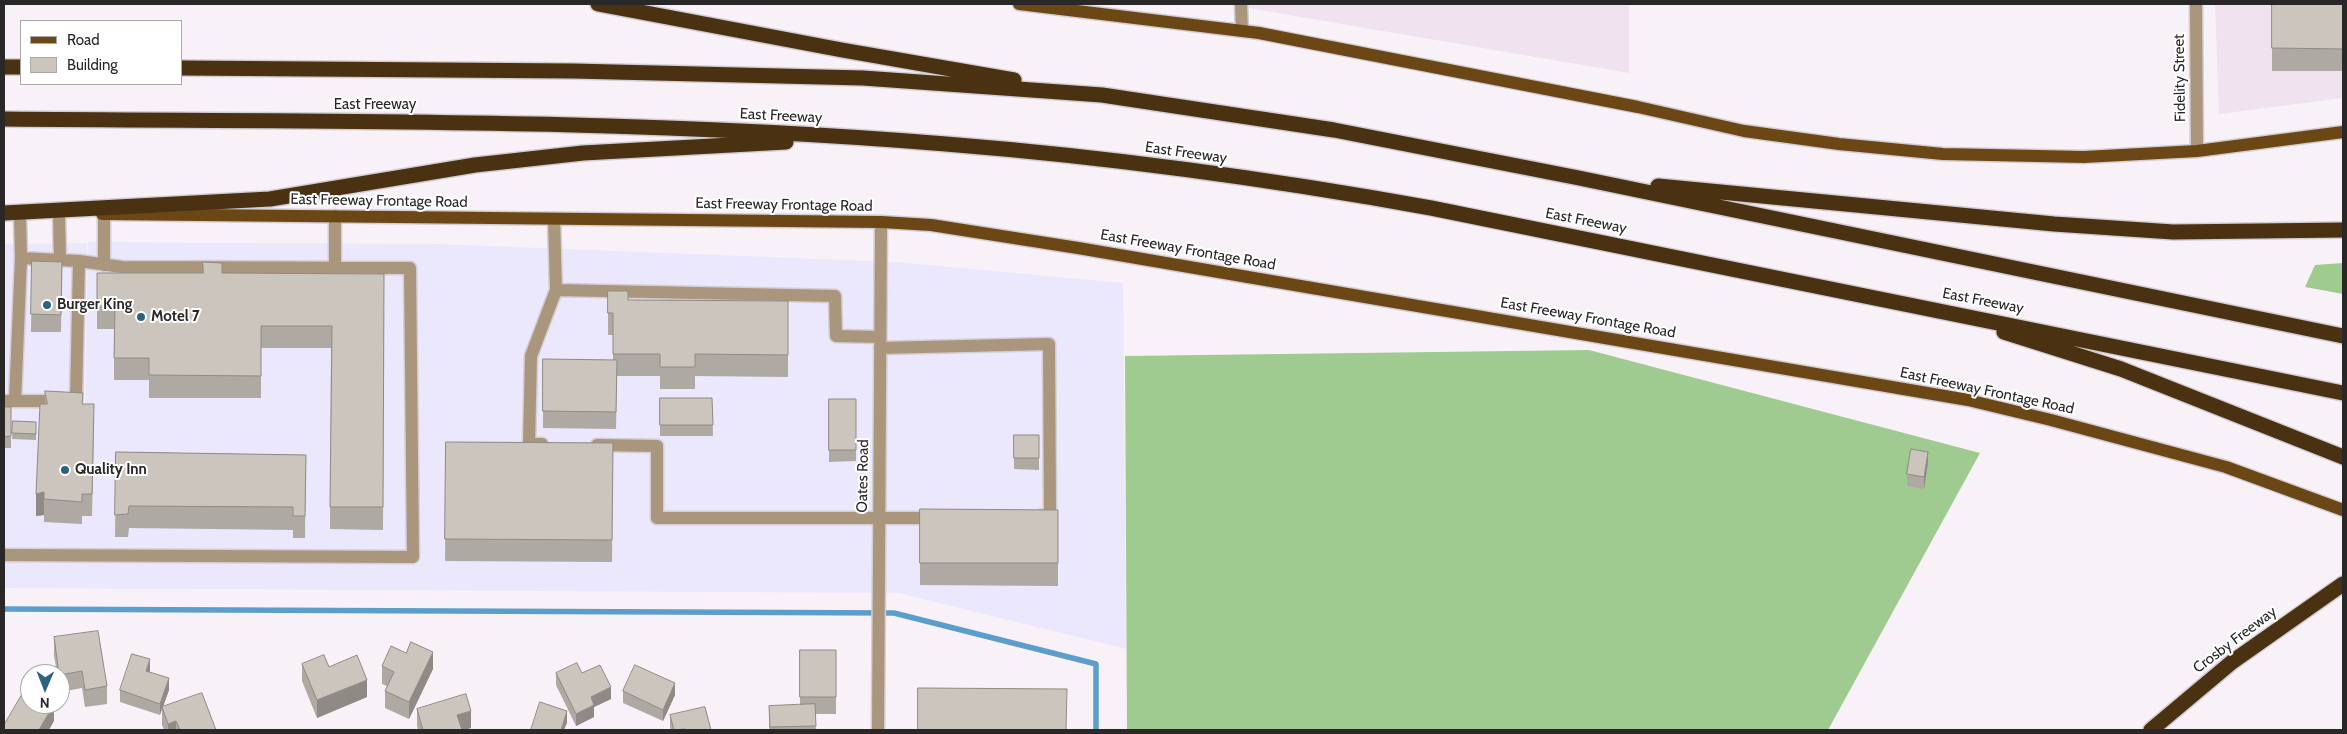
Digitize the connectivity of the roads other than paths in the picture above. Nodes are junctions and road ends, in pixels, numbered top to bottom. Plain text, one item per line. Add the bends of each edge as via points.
1 (598, 4) edge
2 (1018, 4) edge
3 (1241, 4) edge
4 (2196, 4) edge
5 (1242, 30) junction
6 (4, 67) edge
7 (20, 67) edge
8 (182, 68) edge
9 (1102, 96) junction
10 (4, 119) edge
11 (2343, 132) edge
12 (863, 138) junction
13 (2197, 151) junction
14 (1579, 178) junction
15 (4, 213) edge
16 (20, 214) junction
17 (60, 214) junction
18 (104, 214) junction
19 (335, 216) junction
20 (554, 219) junction
21 (881, 222) junction
22 (2343, 230) edge
23 (21, 258) junction
24 (60, 260) junction
25 (79, 261) junction
26 (104, 265) junction
27 (335, 268) junction
28 (556, 290) junction
29 (1838, 290) junction
30 (2343, 336) edge
31 (880, 342) junction
32 (2343, 392) edge
33 (9, 401) edge
34 (558, 445) edge
35 (588, 445) edge
36 (2343, 457) edge
37 (2343, 510) edge
38 (1030, 516) edge
39 (954, 517) edge
40 (879, 518) junction
41 (4, 555) edge
42 (2343, 584) edge
43 (878, 730) edge
44 (2151, 730) edge

1 - 9 highway
2 - 5 main road
3 - 5 street
4 - 13 street, Fidelity Street
5 - 13 main road via 1638,107 1744,131 1839,144 1943,154 2084,157
6 - 7 highway
8 - 9 highway via 573,71 863,78
9 - 14 highway via 1334,130
10 - 12 highway, East Freeway via 464,123 702,129
11 - 13 main road
12 - 15 highway via 573,154 475,166 270,199
12 - 29 highway, East Freeway via 1100,159 1309,188 1431,208
14 - 22 highway via 2054,224 2173,232
14 - 30 highway
15 - 16 main road, East Freeway Frontage Road
16 - 17 main road, East Freeway Frontage Road
16 - 23 street
17 - 18 main road, East Freeway Frontage Road
17 - 24 street
18 - 19 main road, East Freeway Frontage Road
18 - 26 street
19 - 20 main road, East Freeway Frontage Road
19 - 27 street
20 - 21 main road, East Freeway Frontage Road
20 - 28 street
21 - 31 street, Oates Road
21 - 37 main road, East Freeway Frontage Road via 931,225 1078,248 1968,400 2226,467
23 - 24 street
23 - 33 street
24 - 25 street
25 - 26 street
25 - 33 street via 76,401
26 - 27 street via 122,268
27 - 41 street via 410,268 413,557
28 - 31 street via 835,296 836,336
28 - 34 street via 531,356 529,444
29 - 32 highway, East Freeway
29 - 36 highway via 1990,328 2121,369
31 - 38 street via 1049,344 1050,516
31 - 40 street, Oates Road
35 - 40 street via 657,446 657,518
39 - 40 street
40 - 43 street, Oates Road
42 - 44 highway, Crosby Freeway via 2232,662

